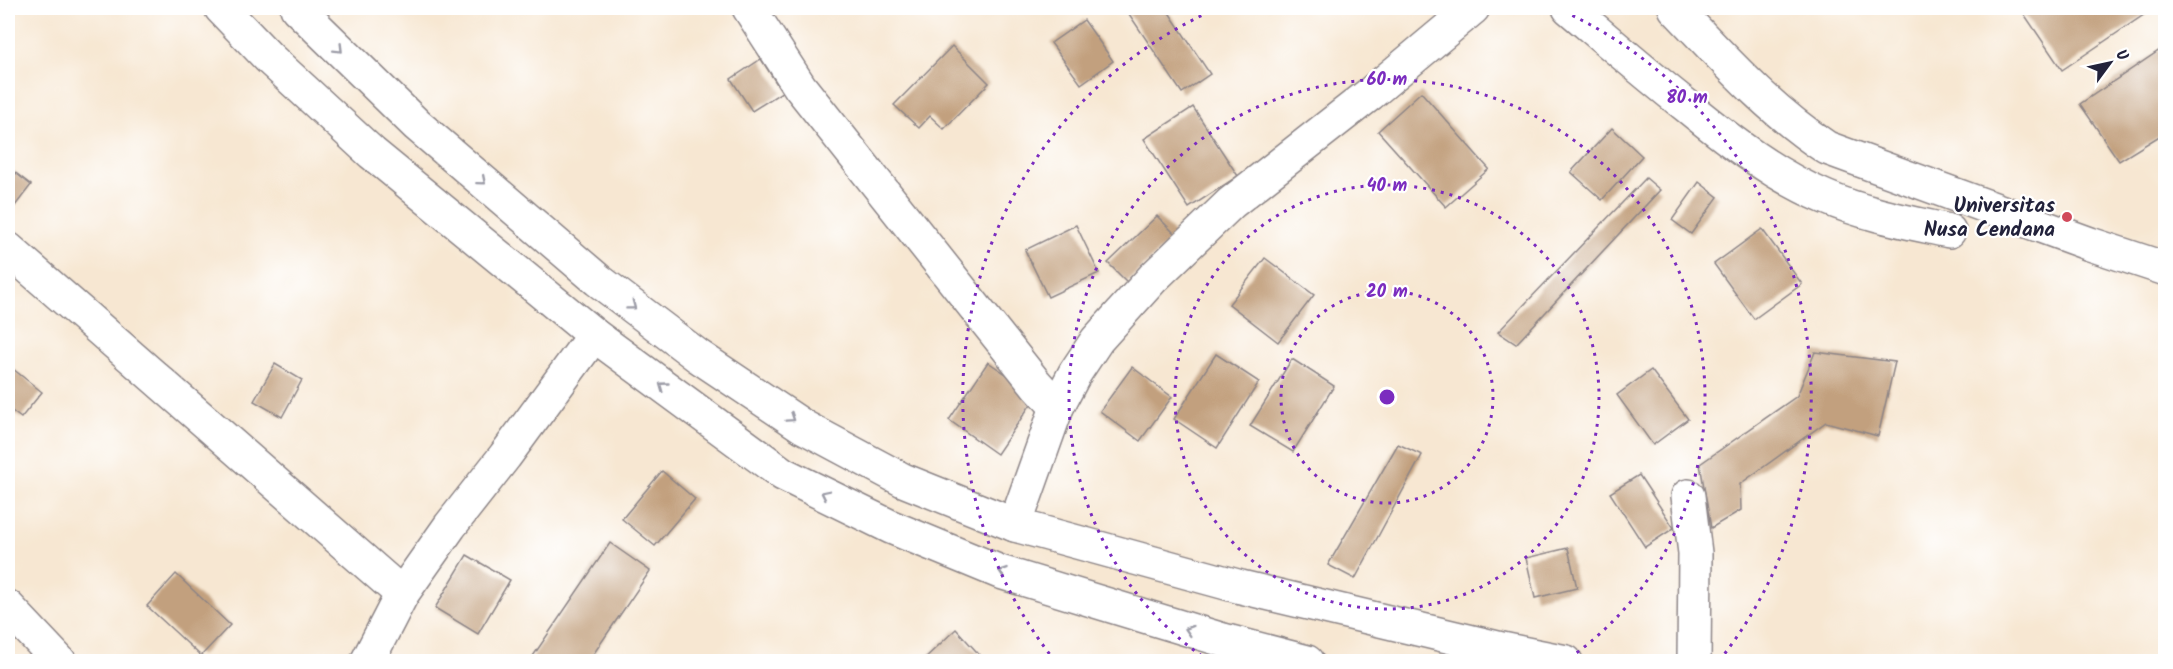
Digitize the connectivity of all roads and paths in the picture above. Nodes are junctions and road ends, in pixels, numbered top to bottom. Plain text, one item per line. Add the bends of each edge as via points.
1 (221, 8) edge
2 (297, 8) edge
3 (748, 8) edge
4 (1473, 8) edge
5 (1569, 8) edge
6 (1676, 8) edge
7 (1949, 231) dead end
8 (8, 249) edge
9 (2166, 269) edge
10 (594, 335) junction
11 (1057, 407) junction
12 (1688, 496) dead end
13 (1016, 525) junction
14 (402, 594) junction
15 (8, 607) edge
16 (1227, 651) edge
17 (60, 662) edge
18 (367, 662) edge
19 (1307, 662) edge
20 (1566, 662) edge
21 (1694, 662) edge

1 - 10 main road via 372,153
2 -> 13 main road via 417,125 598,280 698,356 804,427 893,475
3 - 11 main road via 800,87
4 - 11 main road via 1232,203 1153,278 1097,340
5 - 7 main road via 1645,73 1774,172 1827,198 1888,218
6 - 9 main road via 1766,101 1827,148
8 - 14 main road
10 - 14 main road
16 -> 10 main road via 1000,572 891,527 783,474
11 - 13 main road
12 - 21 main road via 1695,553
13 - 20 main road via 1241,587
14 - 18 main road
15 - 17 main road
16 - 19 main road

